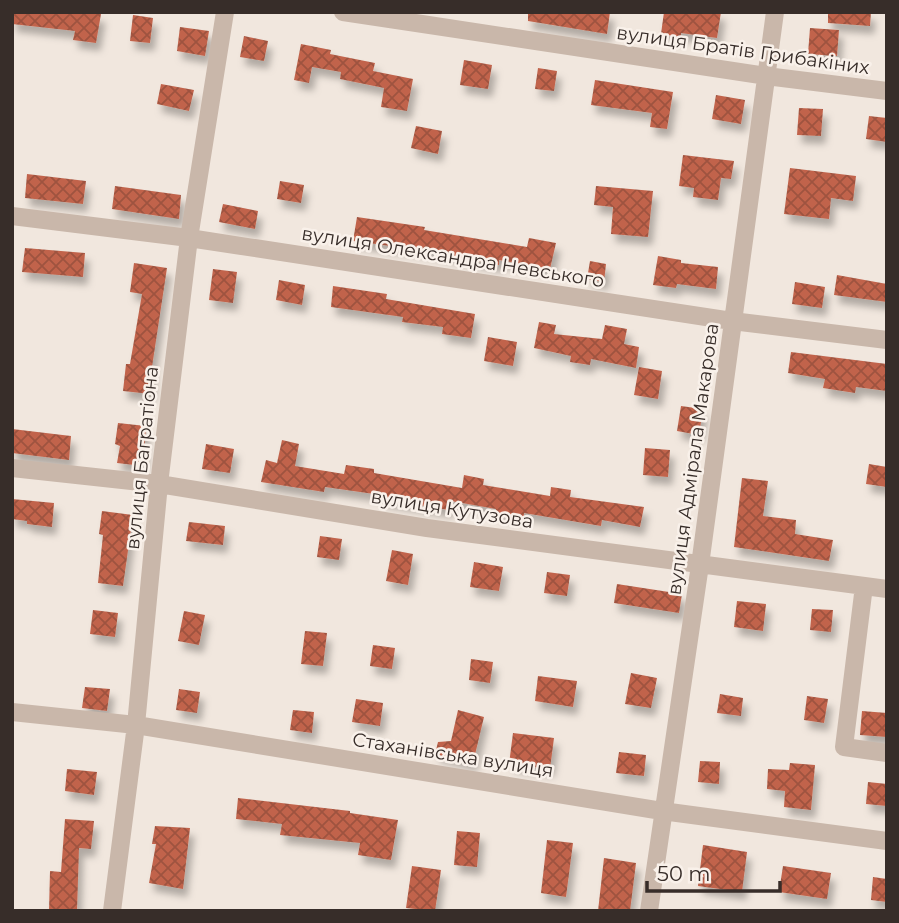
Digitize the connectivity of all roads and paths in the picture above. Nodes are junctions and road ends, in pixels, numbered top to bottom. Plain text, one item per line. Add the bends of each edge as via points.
1 (225, 12) edge
2 (344, 12) edge
3 (775, 12) edge
4 (766, 76) junction
5 (887, 91) edge
6 (12, 216) edge
7 (189, 238) junction
8 (732, 321) junction
9 (887, 340) edge
10 (12, 468) edge
11 (159, 484) junction
12 (700, 565) junction
13 (864, 586) junction
14 (887, 589) edge
15 (12, 712) edge
16 (136, 725) junction
17 (887, 753) edge
18 (662, 811) junction
19 (887, 841) edge
20 (112, 911) edge
21 (649, 911) edge

1 - 7 street, вулиця Багратіона
2 - 4 street, вулиця Братів Грибакіних
3 - 4 street, вулиця Адмірала Макарова
4 - 5 street, вулиця Братів Грибакіних
4 - 8 street, вулиця Адмірала Макарова
6 - 7 street, вулиця Олександра Невського
7 - 8 street, вулиця Олександра Невського
7 - 11 street, вулиця Багратіона
8 - 9 street, вулиця Олександра Невського
8 - 12 street, вулиця Адмірала Макарова
10 - 11 street, вулиця Кутузова
11 - 12 street, вулиця Кутузова via 427,528
11 - 16 street, вулиця Багратіона
12 - 13 street, вулиця Кутузова
12 - 18 street, вулиця Адмірала Макарова
13 - 14 street, вулиця Кутузова
13 - 17 street via 844,747
15 - 16 street, Стаханівська вулиця
16 - 18 street, Стаханівська вулиця
16 - 20 street, вулиця Багратіона
18 - 19 street, Стаханівська вулиця
18 - 21 street, вулиця Адмірала Макарова

